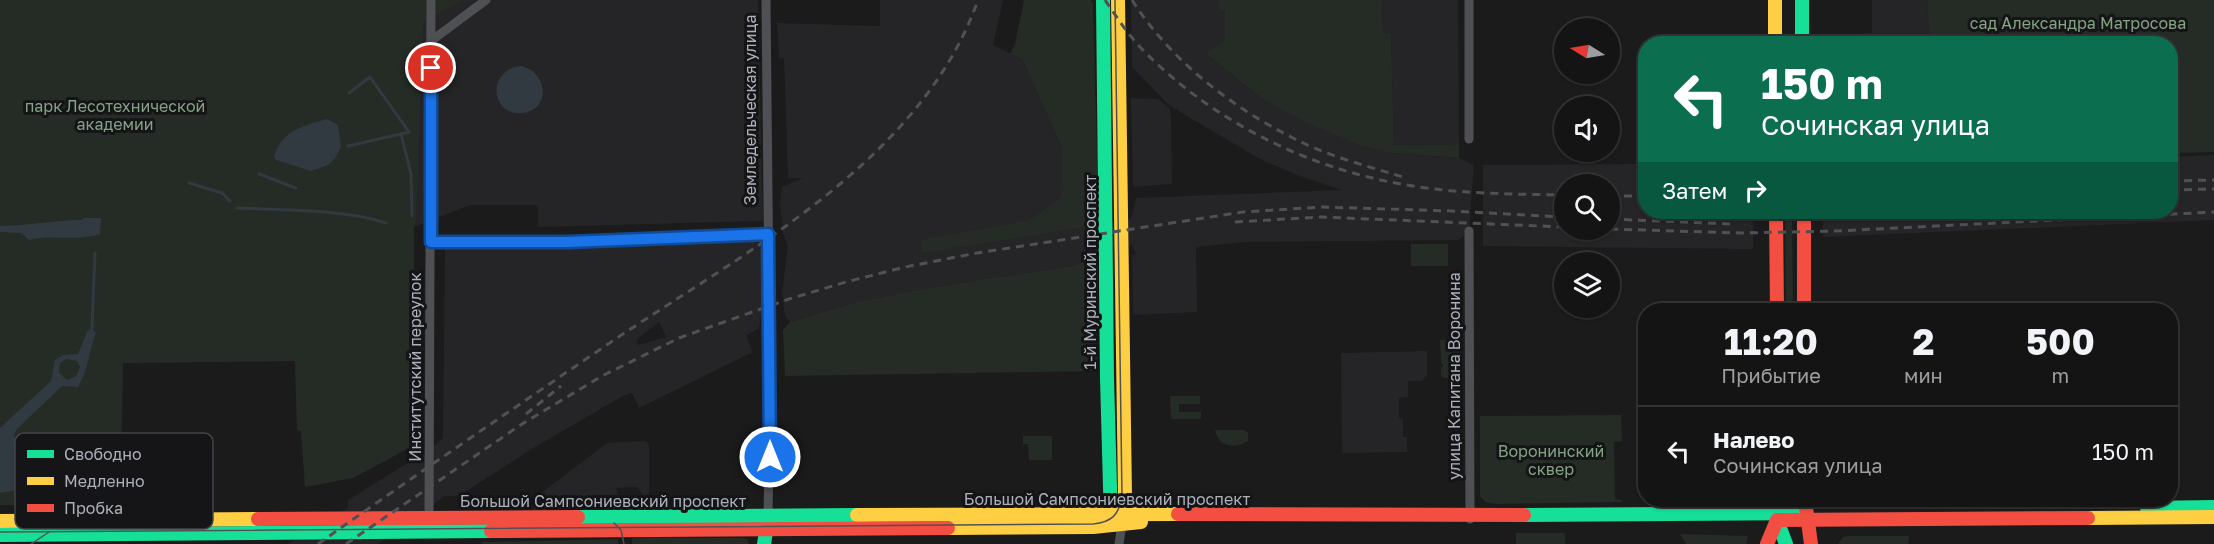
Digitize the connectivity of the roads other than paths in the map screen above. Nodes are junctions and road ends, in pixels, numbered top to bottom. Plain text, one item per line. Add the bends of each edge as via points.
1 (431, 0) edge
2 (486, 0) edge
3 (766, 0) edge
4 (1103, 0) edge
5 (1118, 0) edge
6 (1469, 0) edge
7 (1775, 0) edge
8 (1802, 0) edge
9 (1775, 36) edge
10 (1802, 36) edge
11 (431, 42) junction
12 (1469, 140) dead end
13 (1776, 219) edge
14 (1804, 219) edge
15 (1469, 231) dead end
16 (768, 234) junction
17 (431, 242) junction
18 (1776, 303) edge
19 (1804, 303) edge
20 (2214, 507) edge
21 (1777, 511) edge
22 (1806, 511) edge
23 (2214, 517) edge
24 (429, 518) junction
25 (1470, 518) junction
26 (1117, 519) junction
27 (213, 520) edge
28 (6, 521) edge
29 (767, 523) junction
30 (14, 539) edge
31 (764, 544) edge
32 (1117, 544) edge
33 (1767, 544) edge
34 (1786, 544) edge
35 (1810, 544) edge

1 - 11 street, Институтский переулок
2 - 11 street
3 - 16 street, Земледельческая улица
4 - 26 main road, 1-й Муринский проспект
5 - 26 main road, 1-й Муринский проспект
6 - 12 street
7 - 9 main road
8 - 10 main road
11 - 17 street, Институтский переулок
13 - 18 main road
14 - 19 main road
15 - 25 street, улица Капитана Воронина
16 - 17 street via 568,242
16 - 29 street, Земледельческая улица
17 - 24 street, Институтский переулок
20 - 22 main road, Большой Сампсониевский проспект
21 - 22 main road, Большой Сампсониевский проспект
21 - 25 main road, Большой Сампсониевский проспект
21 - 33 main road
21 - 34 main road
22 - 23 main road, Большой Сампсониевский проспект
22 - 35 main road
24 - 27 main road, Большой Сампсониевский проспект
24 - 29 main road, Большой Сампсониевский проспект
25 - 26 main road, Большой Сампсониевский проспект
26 - 29 main road, Большой Сампсониевский проспект
26 - 32 street, 1-й Муринский проспект
28 - 30 main road
29 - 30 main road, Большой Сампсониевский проспект
29 - 31 main road, Земледельческая улица

